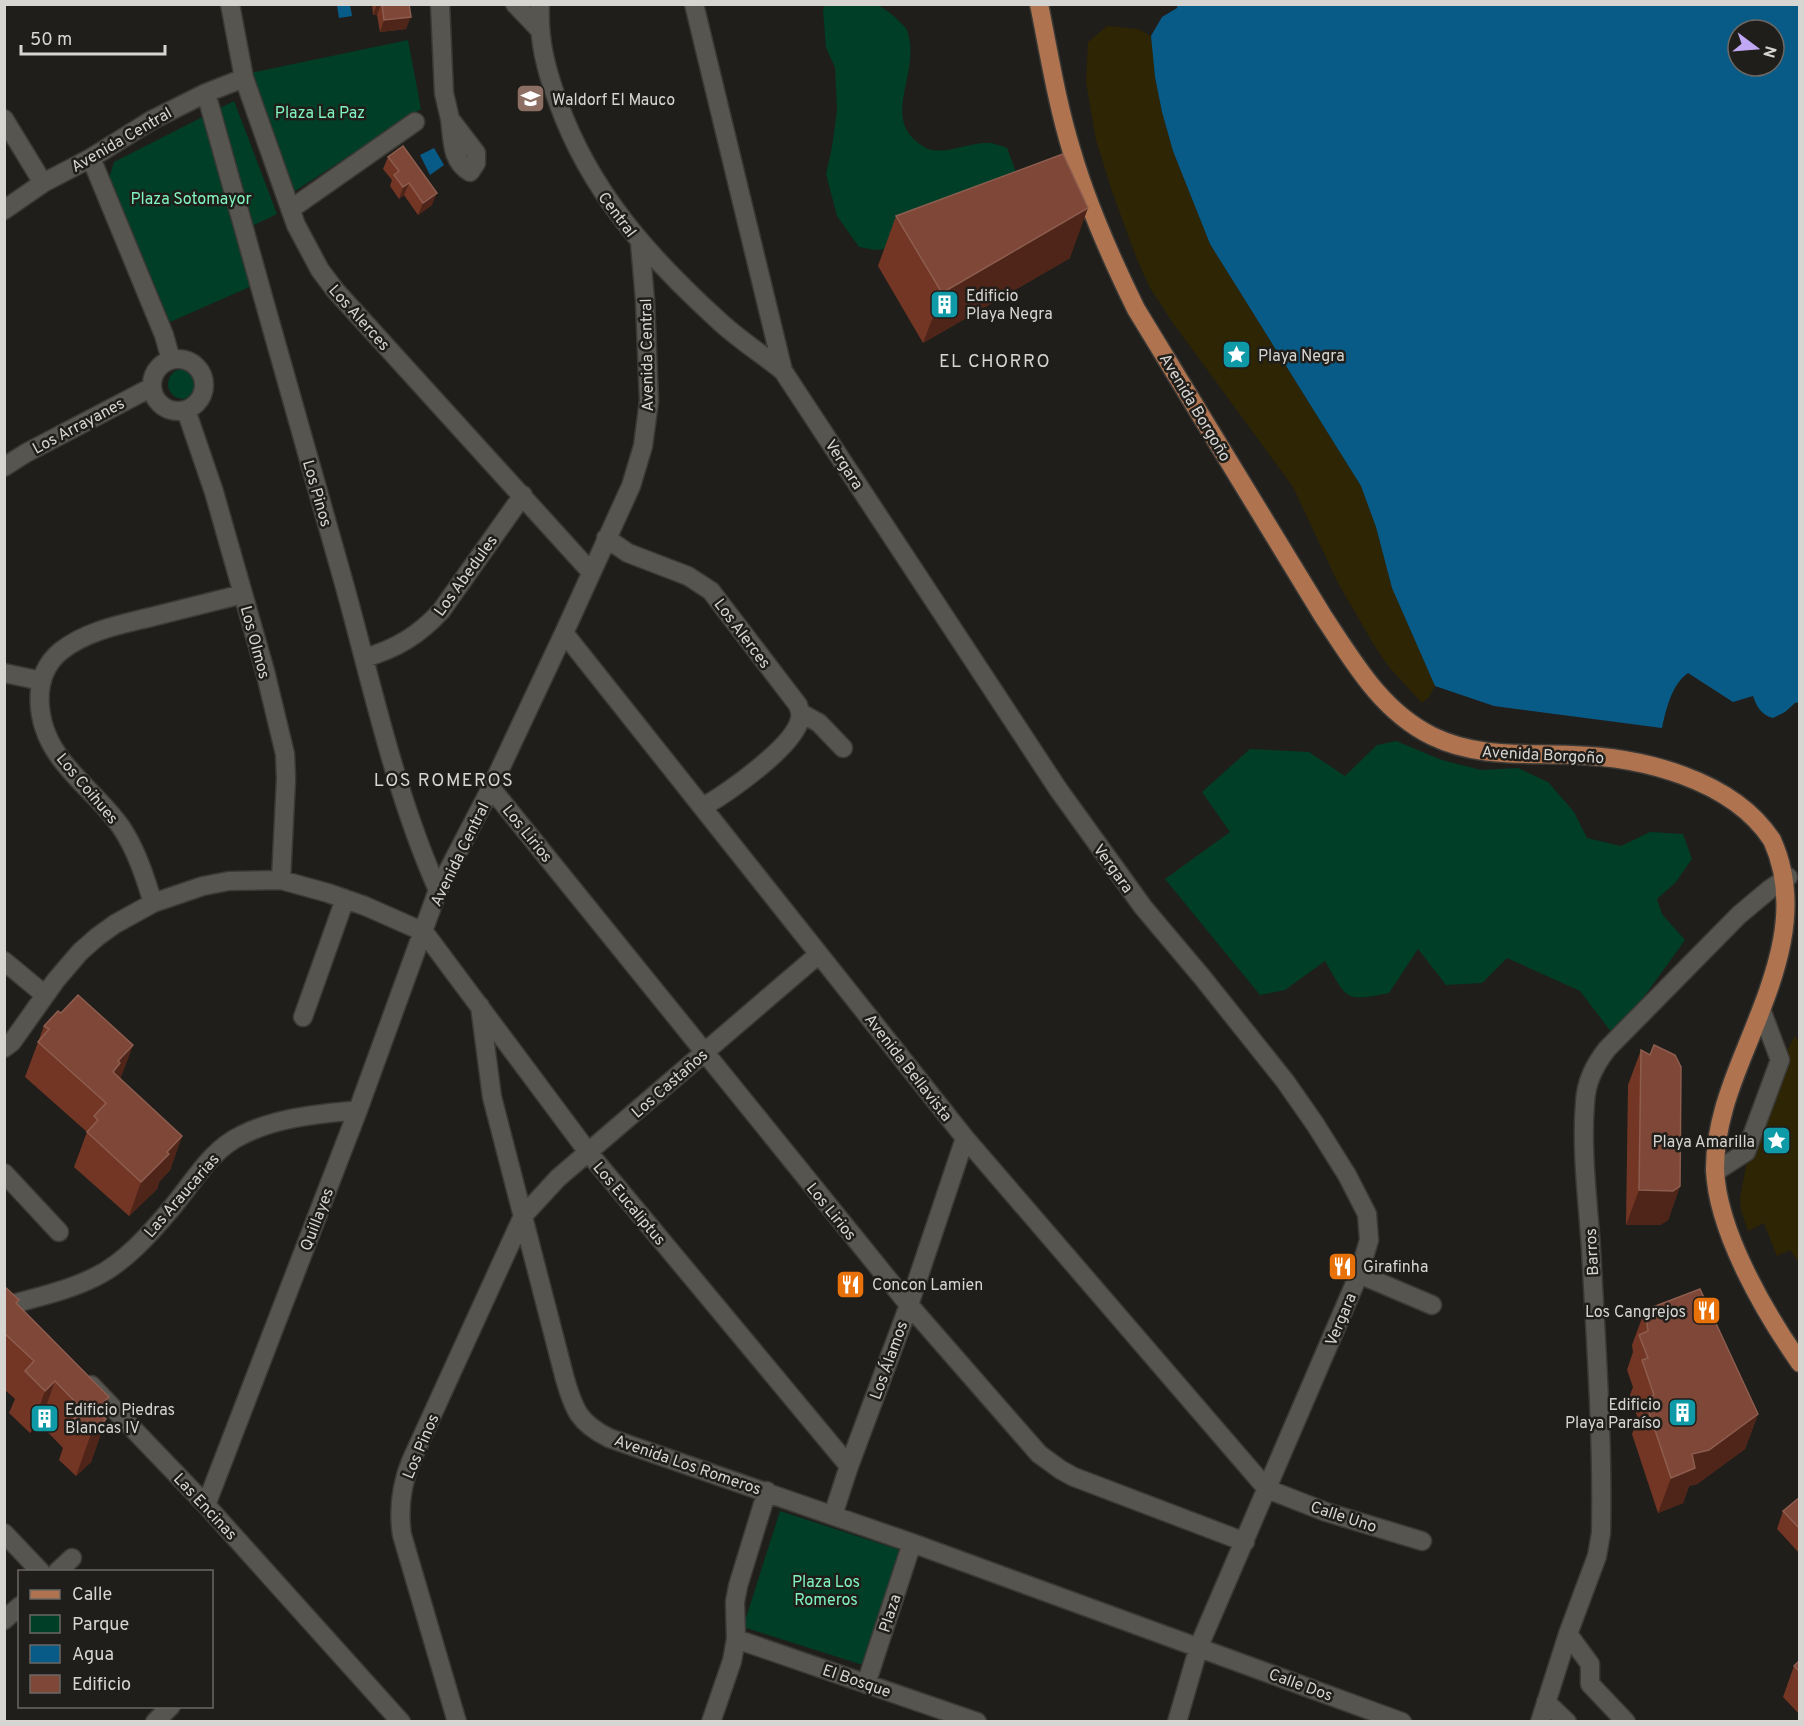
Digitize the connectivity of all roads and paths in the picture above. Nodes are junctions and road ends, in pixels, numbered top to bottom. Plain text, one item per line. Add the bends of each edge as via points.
1 (230, 4) edge
2 (440, 4) edge
3 (515, 4) edge
4 (540, 4) edge
5 (694, 4) edge
6 (1039, 4) edge
7 (538, 28) junction
8 (244, 78) junction
9 (206, 93) junction
10 (4, 118) edge
11 (450, 119) dead end
12 (415, 122) dead end
13 (91, 158) junction
14 (43, 183) junction
15 (291, 209) junction
16 (4, 210) edge
17 (640, 243) junction
18 (171, 360) junction
19 (783, 371) junction
20 (152, 387) junction
21 (186, 410) junction
22 (4, 466) edge
23 (523, 495) junction
24 (606, 538) junction
25 (591, 572) junction
26 (243, 594) junction
27 (564, 633) junction
28 (364, 658) junction
29 (4, 673) edge
30 (42, 681) junction
31 (801, 713) junction
32 (843, 748) dead end
33 (491, 788) junction
34 (703, 807) junction
35 (1788, 877) junction
36 (281, 880) junction
37 (438, 890) junction
38 (345, 899) junction
39 (153, 903) junction
40 (424, 932) junction
41 (819, 954) junction
42 (4, 961) edge
43 (45, 995) junction
44 (480, 1006) junction
45 (1762, 1012) junction
46 (303, 1017) dead end
47 (4, 1048) edge
48 (704, 1053) junction
49 (358, 1110) junction
50 (965, 1138) junction
51 (588, 1152) junction
52 (1715, 1172) junction
53 (4, 1173) edge
54 (11, 1192) edge
55 (523, 1216) junction
56 (59, 1232) dead end
57 (1359, 1274) junction
58 (9, 1299) edge
59 (909, 1305) junction
60 (1432, 1305) dead end
61 (29, 1320) edge
62 (1800, 1364) edge
63 (77, 1371) edge
64 (849, 1466) junction
65 (1267, 1489) junction
66 (767, 1491) junction
67 (206, 1505) junction
68 (832, 1515) junction
69 (4, 1533) edge
70 (1422, 1540) dead end
71 (1245, 1542) junction
72 (912, 1543) junction
73 (72, 1558) dead end
74 (39, 1570) edge
75 (59, 1570) edge
76 (18, 1608) edge
77 (4, 1620) edge
78 (1568, 1634) junction
79 (736, 1639) junction
80 (1199, 1646) junction
81 (866, 1684) junction
82 (1546, 1701) junction
83 (170, 1708) edge
84 (155, 1722) edge
85 (401, 1722) edge
86 (457, 1722) edge
87 (711, 1722) edge
88 (977, 1722) edge
89 (1177, 1722) edge
90 (1402, 1722) edge
91 (1540, 1722) edge
92 (1567, 1722) edge
93 (1626, 1722) edge

1 - 8 street, Los Alerces
2 - 11 street via 444,93
3 - 7 street
4 - 7 street, Central
5 - 19 street, Vergara
6 - 35 main road, Avenida Borgoño via 1071,150 1096,223 1121,279 1323,616 1378,694 1414,725 1450,744 1500,753 1625,760 1655,766 1712,788 1762,826
7 - 17 street, Central via 554,92 579,153 609,203
8 - 9 street, Avenida Central
8 - 15 street, Los Alerces
9 - 13 street, Avenida Central via 152,120
9 - 28 street, Los Pinos
10 - 14 street
12 - 15 street
13 - 14 street, Avenida Central
13 - 18 street via 165,335
14 - 16 street, Avenida Central
15 - 23 street, Los Alerces via 307,248 335,290
17 - 19 street, Central via 719,322
17 - 24 street, Avenida Central via 647,425 634,476
18 - 20 street via 157,370
18 - 21 street via 179,358 194,364 203,377 203,393
19 - 57 street, Vergara via 1058,789 1143,907 1279,1073 1315,1124 1367,1214 1369,1240
20 - 21 street via 164,406
20 - 22 street, Los Arrayanes
21 - 26 street, Los Olmos
23 - 25 street, Los Alerces
23 - 28 street, Los Abedules via 429,624 400,645
24 - 25 street, Avenida Central
24 - 31 street, Los Alerces via 628,553 688,576 711,591
25 - 27 street, Avenida Central
26 - 30 street, Los Coihues via 90,635 61,651
26 - 36 street, Los Olmos via 285,754
27 - 33 street, Avenida Central
27 - 34 street, Avenida Bellavista
28 - 37 street, Los Pinos via 397,781
29 - 30 street
30 - 39 street, Los Coihues via 41,719 53,746 121,827
31 - 32 street, Los Alerces via 819,723
31 - 34 street via 786,742 731,791
33 - 37 street, Avenida Central
33 - 48 street, Los Lirios
34 - 41 street, Avenida Bellavista
35 - 45 main road, Avenida Borgoño via 1792,897 1790,930
35 - 78 street, Barros via 1722,932 1607,1049 1589,1079 1584,1143 1596,1341 1601,1533 1597,1556
36 - 38 street
36 - 39 street via 229,881
37 - 40 street, Avenida Central
38 - 40 street
38 - 46 street
39 - 43 street via 97,938
40 - 44 street, Los Eucaliptus
40 - 49 street, Quillayes
41 - 48 street, Los Castaños
41 - 50 street, Avenida Bellavista
42 - 43 street
43 - 47 street
44 - 51 street, Los Eucaliptus
44 - 55 street, Avenida Los Romeros via 492,1097
45 - 52 main road, Avenida Borgoño via 1722,1114
45 - 52 street via 1780,1060 1746,1152
48 - 51 street, Los Castaños
48 - 59 street, Los Lirios
49 - 58 street, Las Araucarias via 280,1121 242,1135 217,1151 169,1211 120,1261 63,1291
49 - 67 street, Quillayes
50 - 59 street, Los Álamos
50 - 65 street, Avenida Bellavista
51 - 55 street, Los Castaños
51 - 64 street, Los Eucaliptus
52 - 62 main road, Avenida Borgoño via 1733,1242 1755,1290
53 - 54 street
54 - 56 street
55 - 66 street, Avenida Los Romeros via 572,1404 581,1420 609,1438
55 - 86 street, Los Pinos via 408,1468 400,1504 402,1535
57 - 60 street
57 - 65 street, Vergara
58 - 61 street
59 - 64 street, Los Álamos
59 - 71 street, Los Lirios via 1050,1463 1087,1482
63 - 67 street, Las Encinas
64 - 68 street, Los Álamos
65 - 70 street, Calle Uno via 1326,1512
65 - 71 street, Vergara
66 - 68 street, Avenida Los Romeros
66 - 79 street via 738,1586
67 - 85 street, Las Encinas
68 - 72 street, Avenida Los Romeros
69 - 74 street
71 - 80 street, Vergara
72 - 80 street, Avenida Los Romeros
72 - 81 street, Plaza
73 - 75 street
76 - 77 street
78 - 82 street, Barros
78 - 93 street via 1590,1664 1590,1684
79 - 81 street, El Bosque
79 - 87 street
80 - 89 street, Vergara
80 - 90 street, Calle Dos
81 - 88 street, El Bosque
82 - 91 street, Barros
82 - 92 street
83 - 84 street

